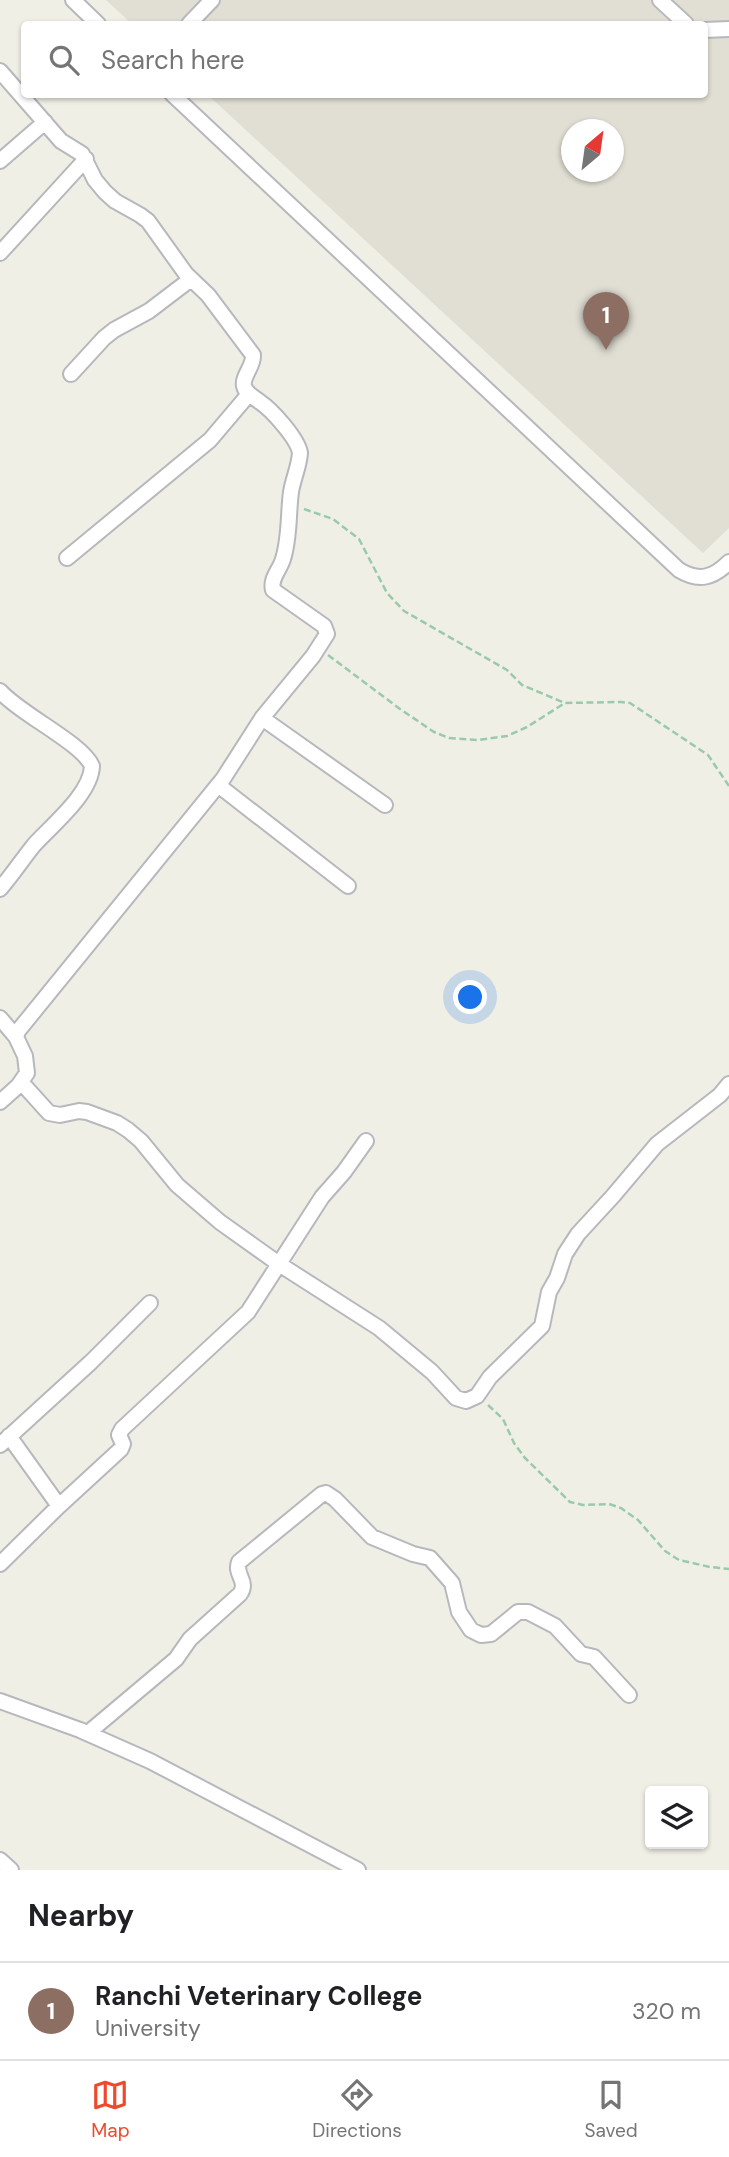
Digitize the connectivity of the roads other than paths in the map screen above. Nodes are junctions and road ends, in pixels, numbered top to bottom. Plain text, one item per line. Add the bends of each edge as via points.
1 (73, 0) edge
2 (212, 0) edge
3 (660, 0) edge
4 (96, 21) edge
5 (192, 21) edge
6 (683, 21) edge
7 (729, 29) edge
8 (708, 30) edge
9 (0, 71) edge
10 (21, 94) edge
11 (24, 98) edge
12 (176, 98) edge
13 (45, 121) junction
14 (86, 159) junction
15 (0, 161) edge
16 (0, 253) edge
17 (191, 279) junction
18 (71, 374) dead end
19 (249, 394) junction
20 (67, 558) dead end
21 (729, 562) edge
22 (0, 691) edge
23 (262, 718) junction
24 (218, 785) junction
25 (385, 805) dead end
26 (348, 886) dead end
27 (0, 889) edge
28 (0, 1018) edge
29 (16, 1037) junction
30 (21, 1082) junction
31 (729, 1084) edge
32 (0, 1102) edge
33 (366, 1141) dead end
34 (279, 1264) junction
35 (150, 1303) dead end
36 (5, 1441) edge
37 (59, 1506) junction
38 (0, 1564) edge
39 (629, 1695) dead end
40 (0, 1701) edge
41 (88, 1733) junction
42 (0, 1860) edge
43 (348, 1868) edge
44 (11, 1870) edge

1 - 4 street
2 - 5 street
3 - 6 street
7 - 8 street
9 - 10 street
11 - 13 street
12 - 21 street via 680,570 705,579
13 - 14 street
13 - 15 street
14 - 16 street
14 - 17 street via 100,186 115,201 144,217
17 - 18 street via 114,330
17 - 19 street via 253,355 244,382
19 - 20 street via 210,440
19 - 23 street via 299,447 286,550 271,585 326,630 319,648
22 - 27 street via 85,755 92,766 87,785
23 - 24 street
23 - 25 street
24 - 26 street
24 - 29 street
28 - 29 street
29 - 30 street via 27,1064
30 - 32 street
30 - 34 street via 49,1113 87,1112 128,1130 177,1185
31 - 34 street via 657,1144 578,1234 549,1292 542,1326 477,1396 466,1401 456,1398 379,1328
33 - 34 street via 322,1197
34 - 37 street via 248,1312 122,1429 121,1449
35 - 36 street
36 - 37 street
37 - 38 street
39 - 41 street via 594,1657 581,1654 555,1626 528,1612 518,1612 491,1634 471,1630 459,1612 452,1583 430,1558 372,1537 326,1493 239,1562 244,1583 240,1594 190,1639 176,1658
40 - 41 street
41 - 43 street via 175,1774
42 - 44 street

